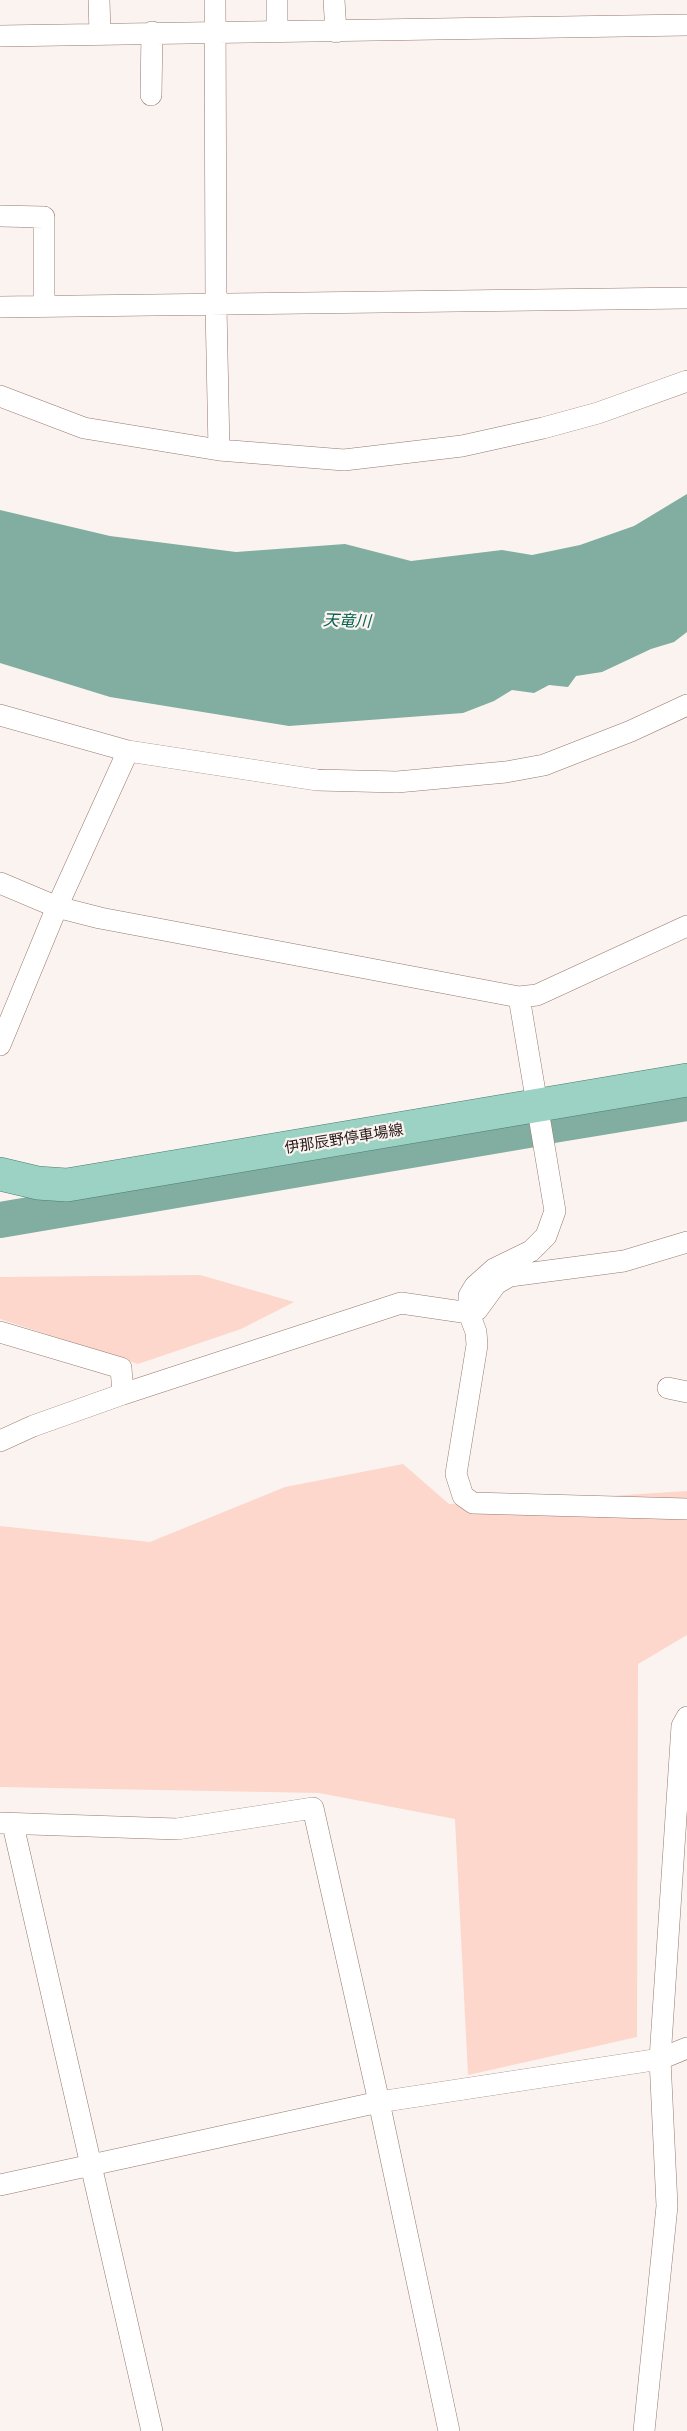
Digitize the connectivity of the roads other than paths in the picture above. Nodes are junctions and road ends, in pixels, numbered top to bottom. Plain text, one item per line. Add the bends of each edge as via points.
1 (99, 0) edge
2 (215, 0) edge
3 (277, 0) edge
4 (334, 0) edge
5 (687, 25) edge
6 (277, 31) junction
7 (152, 32) junction
8 (336, 32) junction
9 (215, 33) junction
10 (100, 34) junction
11 (0, 36) edge
12 (151, 95) dead end
13 (0, 216) edge
14 (687, 298) edge
15 (44, 306) junction
16 (216, 306) junction
17 (0, 307) edge
18 (687, 381) edge
19 (0, 396) edge
20 (219, 450) junction
21 (687, 705) edge
22 (0, 715) edge
23 (128, 751) junction
24 (0, 883) edge
25 (57, 907) junction
26 (687, 926) edge
27 (519, 997) junction
28 (0, 1045) edge
29 (687, 1080) edge
30 (538, 1106) junction
31 (0, 1174) edge
32 (687, 1242) edge
33 (468, 1313) junction
34 (0, 1332) edge
35 (123, 1394) junction
36 (0, 1441) edge
37 (687, 1509) edge
38 (687, 1717) edge
39 (6, 1824) edge
40 (687, 2048) edge
41 (660, 2059) junction
42 (379, 2102) junction
43 (90, 2167) junction
44 (0, 2185) edge
45 (152, 2431) edge
46 (450, 2431) edge
47 (644, 2431) edge

1 - 10 street
2 - 9 street
3 - 6 street
4 - 8 street
5 - 8 street
6 - 8 street
6 - 9 street
7 - 9 street
7 - 10 street
7 - 12 street
9 - 16 street
10 - 11 street
13 - 15 street via 44,217
14 - 16 street
15 - 16 street
15 - 17 street
16 - 20 street
18 - 20 street via 598,413 462,446 344,460
19 - 20 street via 84,428
21 - 23 street via 543,765 446,778 397,782 316,780
22 - 23 street
23 - 25 street
24 - 25 street
25 - 27 street
25 - 28 street
26 - 27 street via 537,994
27 - 30 street
29 - 30 main road, 伊那辰野停車場線
30 - 31 main road, 伊那辰野停車場線 via 66,1185
30 - 33 street via 555,1211 546,1236 531,1251 494,1269 475,1286 469,1296
32 - 33 street via 624,1261 510,1276 496,1284 477,1310
33 - 35 street via 401,1303
33 - 37 street via 477,1345 456,1474 463,1496 473,1503
34 - 35 street via 121,1368
35 - 36 street
38 - 41 street via 682,1726
39 - 42 street via 177,1829 313,1808
39 - 43 street
40 - 41 street
41 - 42 street
41 - 47 street via 667,2206
42 - 43 street
42 - 46 street
43 - 44 street
43 - 45 street

